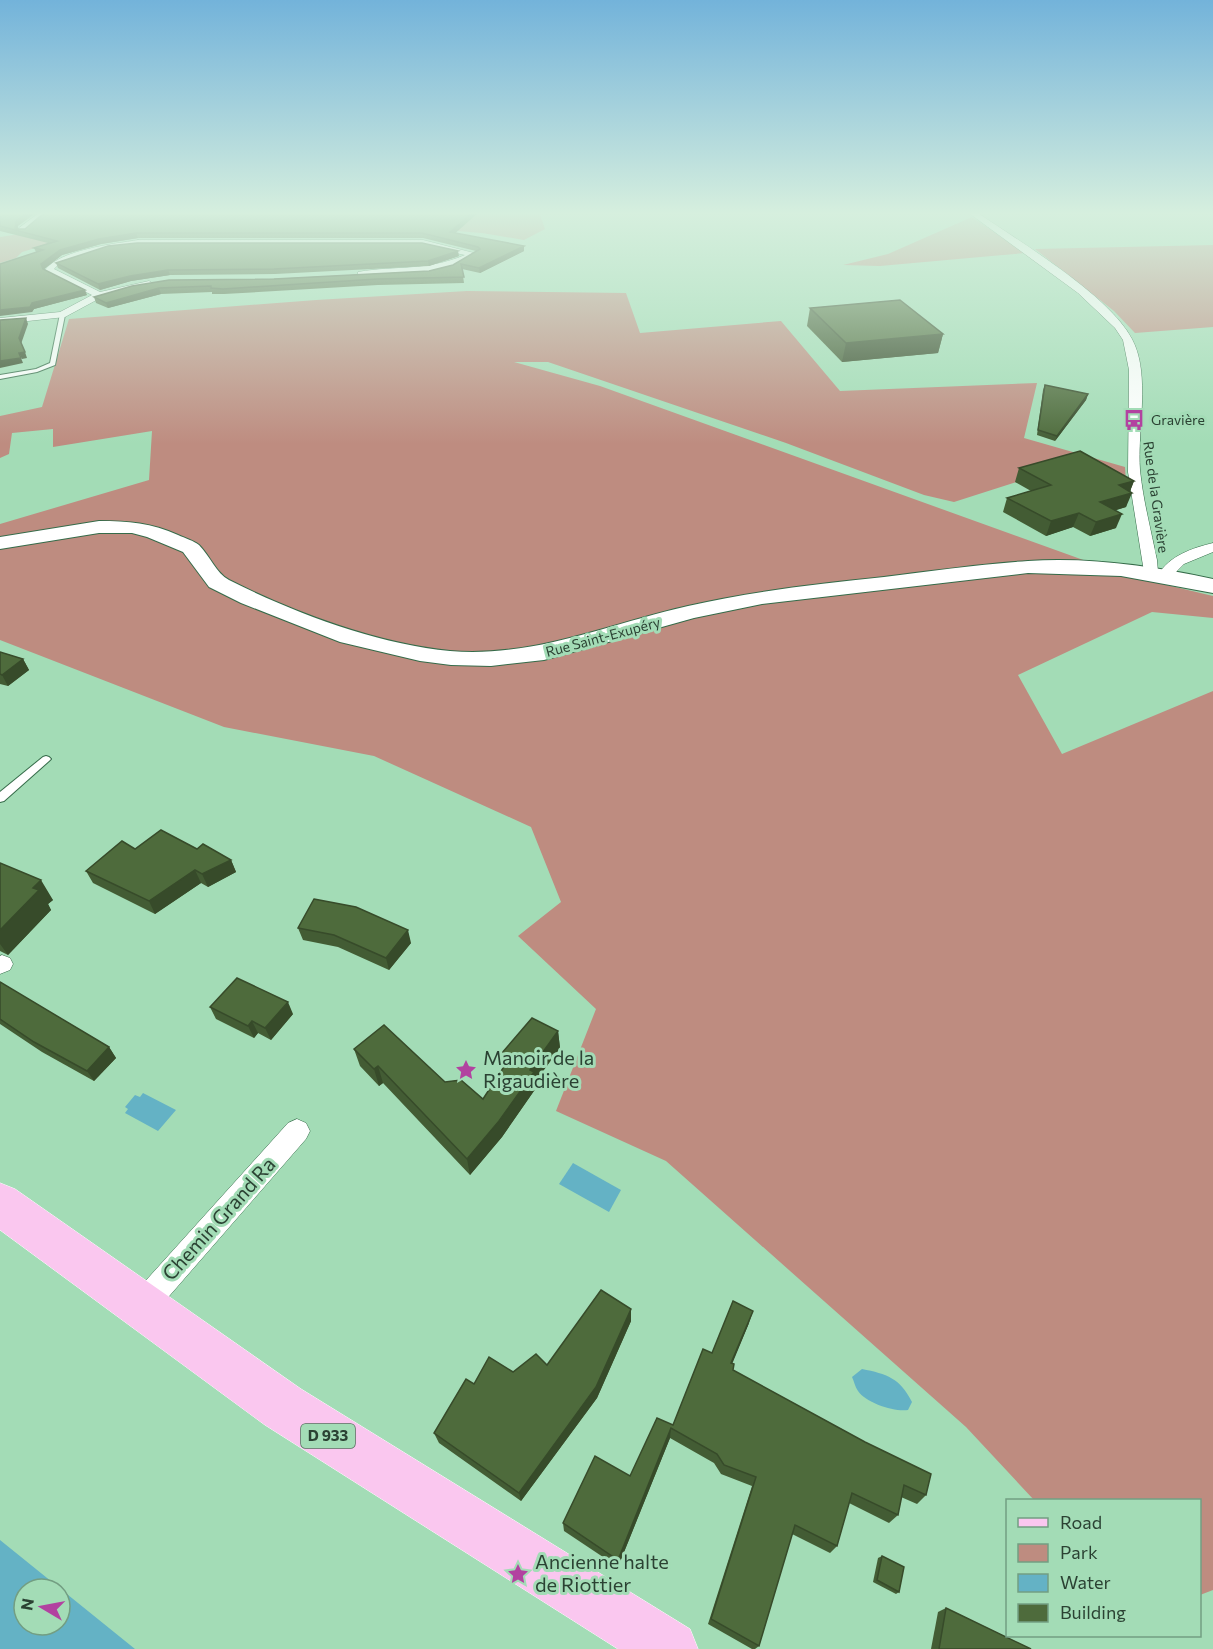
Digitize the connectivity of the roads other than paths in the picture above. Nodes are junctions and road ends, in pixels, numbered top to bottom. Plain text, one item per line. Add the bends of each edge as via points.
1 (89, 290) edge
2 (123, 290) edge
3 (1078, 290) edge
4 (99, 295) junction
5 (62, 315) junction
6 (0, 321) edge
7 (0, 377) edge
8 (0, 543) edge
9 (1213, 547) edge
10 (1158, 573) junction
11 (1213, 586) edge
12 (46, 759) dead end
13 (0, 798) edge
14 (297, 1131) dead end
15 (0, 1204) edge
16 (141, 1306) junction
17 (670, 1649) edge

1 - 4 street
2 - 4 street
3 - 10 street, Rue de la Gravière via 1105,311 1128,340 1134,380 1134,472
4 - 5 street
5 - 6 street
5 - 7 lane via 53,364
8 - 10 street, Rue Saint-Exupéry via 99,527 154,532 190,548 217,582 249,598 348,637 452,658 544,653 690,612 762,597 1028,567 1108,567
9 - 10 street
10 - 11 street, Rue Saint-Exupéry
12 - 13 lane
14 - 16 street, Chemin Grand Ra
15 - 16 main road, D 933
16 - 17 main road, D 933 via 283,1407

